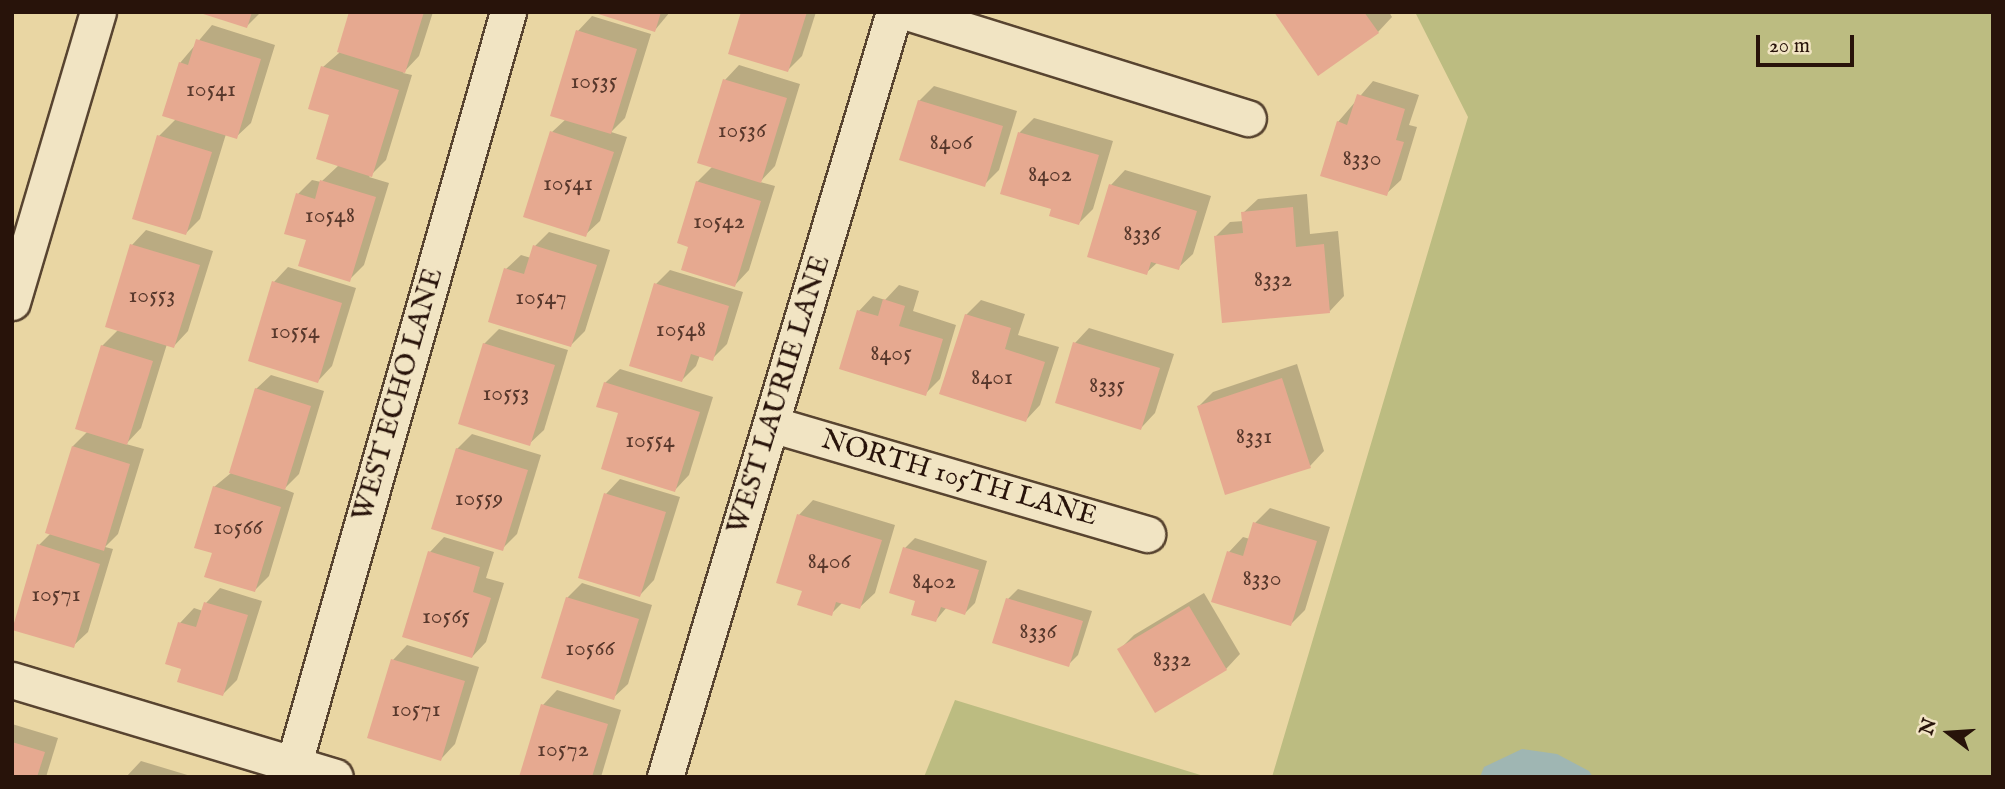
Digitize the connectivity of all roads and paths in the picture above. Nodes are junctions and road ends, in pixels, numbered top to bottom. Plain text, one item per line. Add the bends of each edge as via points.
1 (97, 12) edge
2 (508, 12) edge
3 (894, 12) edge
4 (907, 12) edge
5 (1248, 118) dead end
6 (12, 302) edge
7 (771, 424) junction
8 (1147, 534) dead end
9 (12, 680) edge
10 (292, 771) edge
11 (335, 777) edge
12 (665, 777) edge

1 - 6 street
2 - 10 street, WEST ECHO LANE
3 - 7 street, WEST LAURIE LANE
4 - 5 street
7 - 8 street, NORTH 105TH LANE
7 - 12 street, WEST LAURIE LANE
9 - 10 street
10 - 11 street

